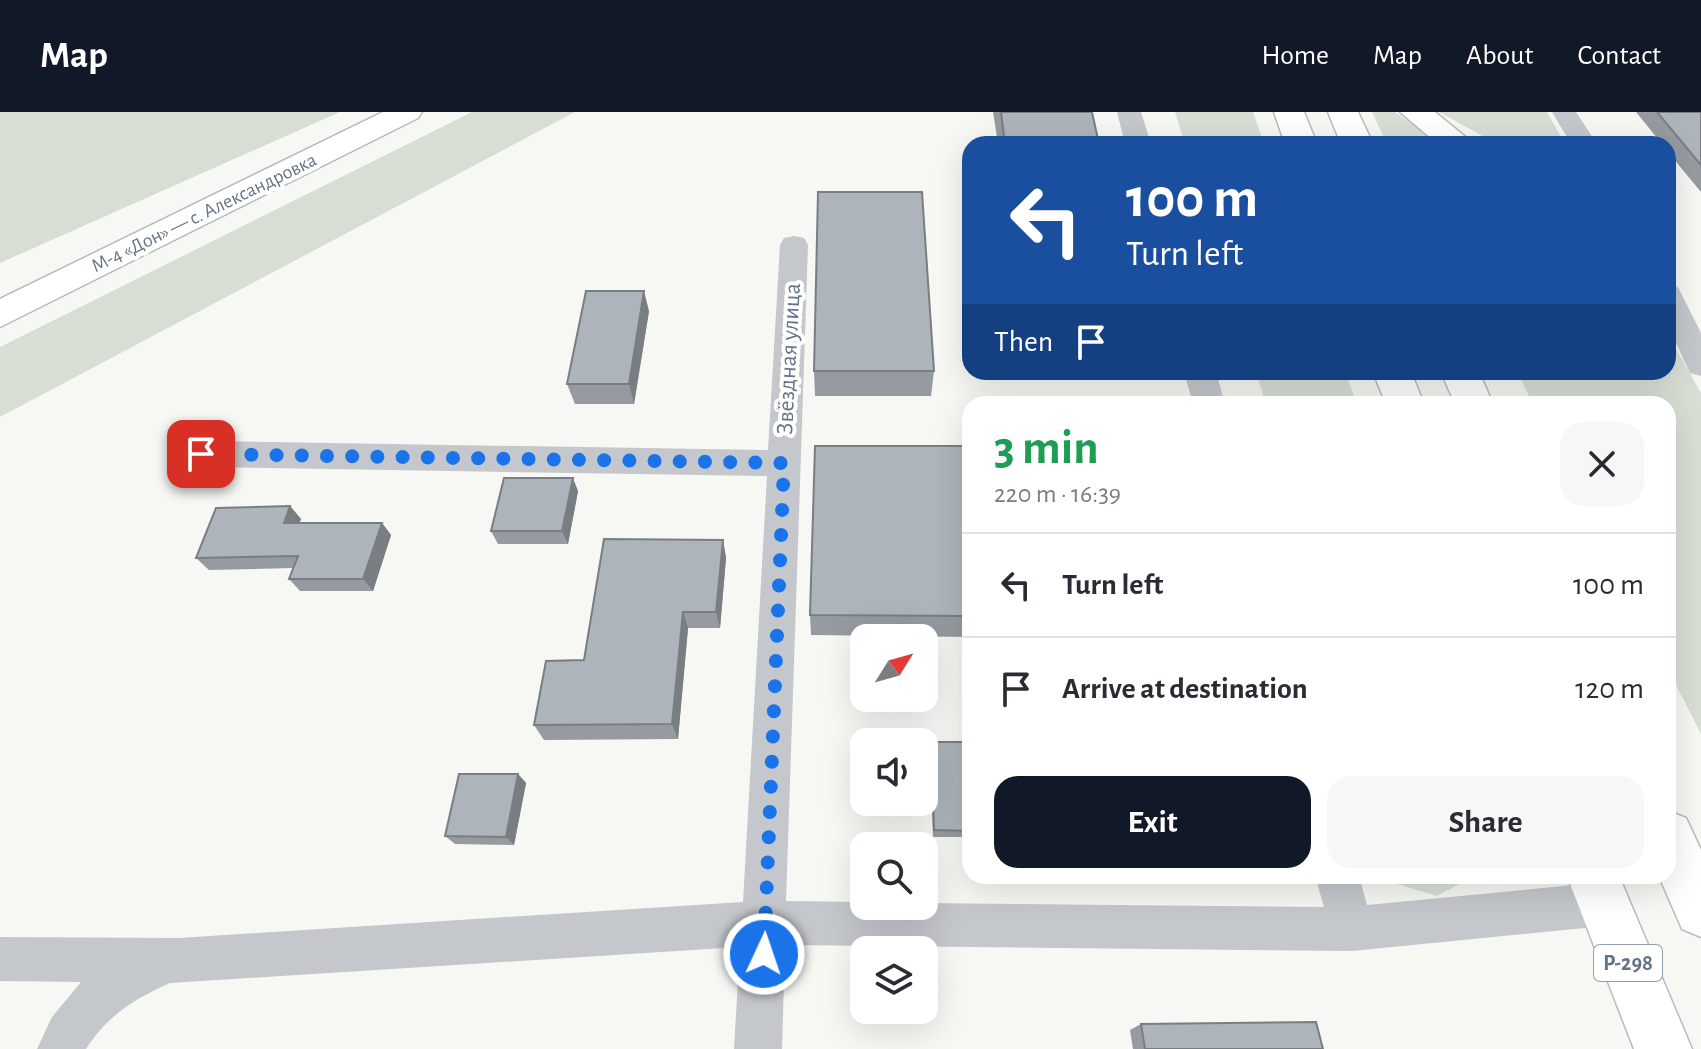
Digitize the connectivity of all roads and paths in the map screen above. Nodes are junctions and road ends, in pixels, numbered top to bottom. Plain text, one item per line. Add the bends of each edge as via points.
1 (407, 112) edge
2 (1129, 112) edge
3 (1289, 112) edge
4 (1343, 112) edge
5 (1415, 112) edge
6 (1564, 112) edge
7 (1136, 136) edge
8 (1298, 136) edge
9 (1354, 136) edge
10 (1447, 136) edge
11 (1579, 136) edge
12 (794, 245) dead end
13 (1676, 311) edge
14 (0, 314) edge
15 (1701, 365) edge
16 (201, 454) dead end
17 (784, 463) junction
18 (1676, 854) edge
19 (1339, 884) edge
20 (1599, 890) edge
21 (1701, 910) edge
22 (766, 923) junction
23 (1352, 929) junction
24 (0, 959) edge
25 (179, 961) junction
26 (61, 1049) edge
27 (758, 1049) edge
28 (1663, 1049) edge

1 - 14 main road, М-4 «Дон» — с. Александровка
2 - 7 street
3 - 8 main road
4 - 9 main road
5 - 10 main road
6 - 11 street
12 - 17 street, Звёздная улица
13 - 15 street
16 - 17 street
17 - 22 street, Звёздная улица
18 - 21 main road
19 - 23 street
20 - 23 street
20 - 28 main road, Р-298
22 - 23 street
22 - 25 street
22 - 27 street, Звёздная улица
24 - 25 street
25 - 26 street via 135,972 97,996

